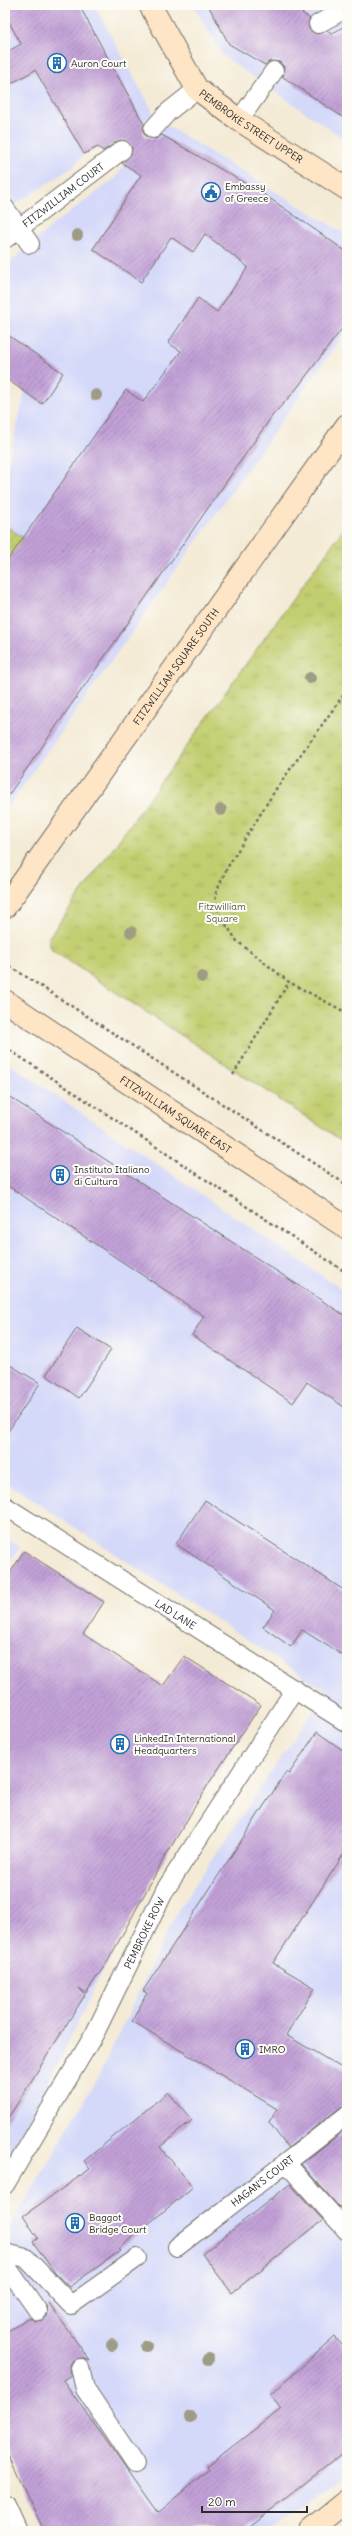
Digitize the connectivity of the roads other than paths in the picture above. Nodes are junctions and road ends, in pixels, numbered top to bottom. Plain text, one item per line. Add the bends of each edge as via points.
1 (150, 5) edge
2 (347, 8) edge
3 (318, 24) dead end
4 (274, 71) dead end
5 (197, 88) junction
6 (240, 120) junction
7 (153, 129) dead end
8 (122, 150) dead end
9 (347, 189) edge
10 (5, 208) edge
11 (19, 228) junction
12 (5, 239) edge
13 (30, 244) dead end
14 (347, 425) edge
15 (5, 907) edge
16 (5, 1001) edge
17 (347, 1228) edge
18 (5, 1506) edge
19 (295, 1689) junction
20 (347, 1723) edge
21 (347, 2115) edge
22 (286, 2163) junction
23 (5, 2185) edge
24 (347, 2231) edge
25 (177, 2248) dead end
26 (5, 2253) edge
27 (137, 2258) dead end
28 (5, 2264) edge
29 (38, 2311) dead end
30 (80, 2368) dead end
31 (135, 2464) dead end
32 (347, 2501) edge
33 (5, 2505) edge
34 (17, 2531) edge
35 (310, 2531) edge

1 - 5 street, PEMBROKE STREET UPPER
2 - 3 lane
4 - 6 lane
5 - 6 street, PEMBROKE STREET UPPER
5 - 7 lane via 168,112
6 - 9 street, PEMBROKE STREET UPPER
8 - 11 lane, FITZWILLIAM COURT
10 - 11 lane
11 - 12 lane, FITZWILLIAM COURT
11 - 13 lane
14 - 15 street, FITZWILLIAM SQUARE SOUTH
16 - 17 street, FITZWILLIAM SQUARE EAST
18 - 19 lane, LAD LANE
19 - 20 lane, LAD LANE
19 - 23 lane, PEMBROKE ROW via 165,1890 95,2033
21 - 22 lane, HAGAN'S COURT
22 - 24 lane
22 - 25 lane, HAGAN'S COURT
26 - 27 lane via 26,2258 71,2305
28 - 29 lane
30 - 31 lane via 85,2389
32 - 35 street
33 - 34 lane

